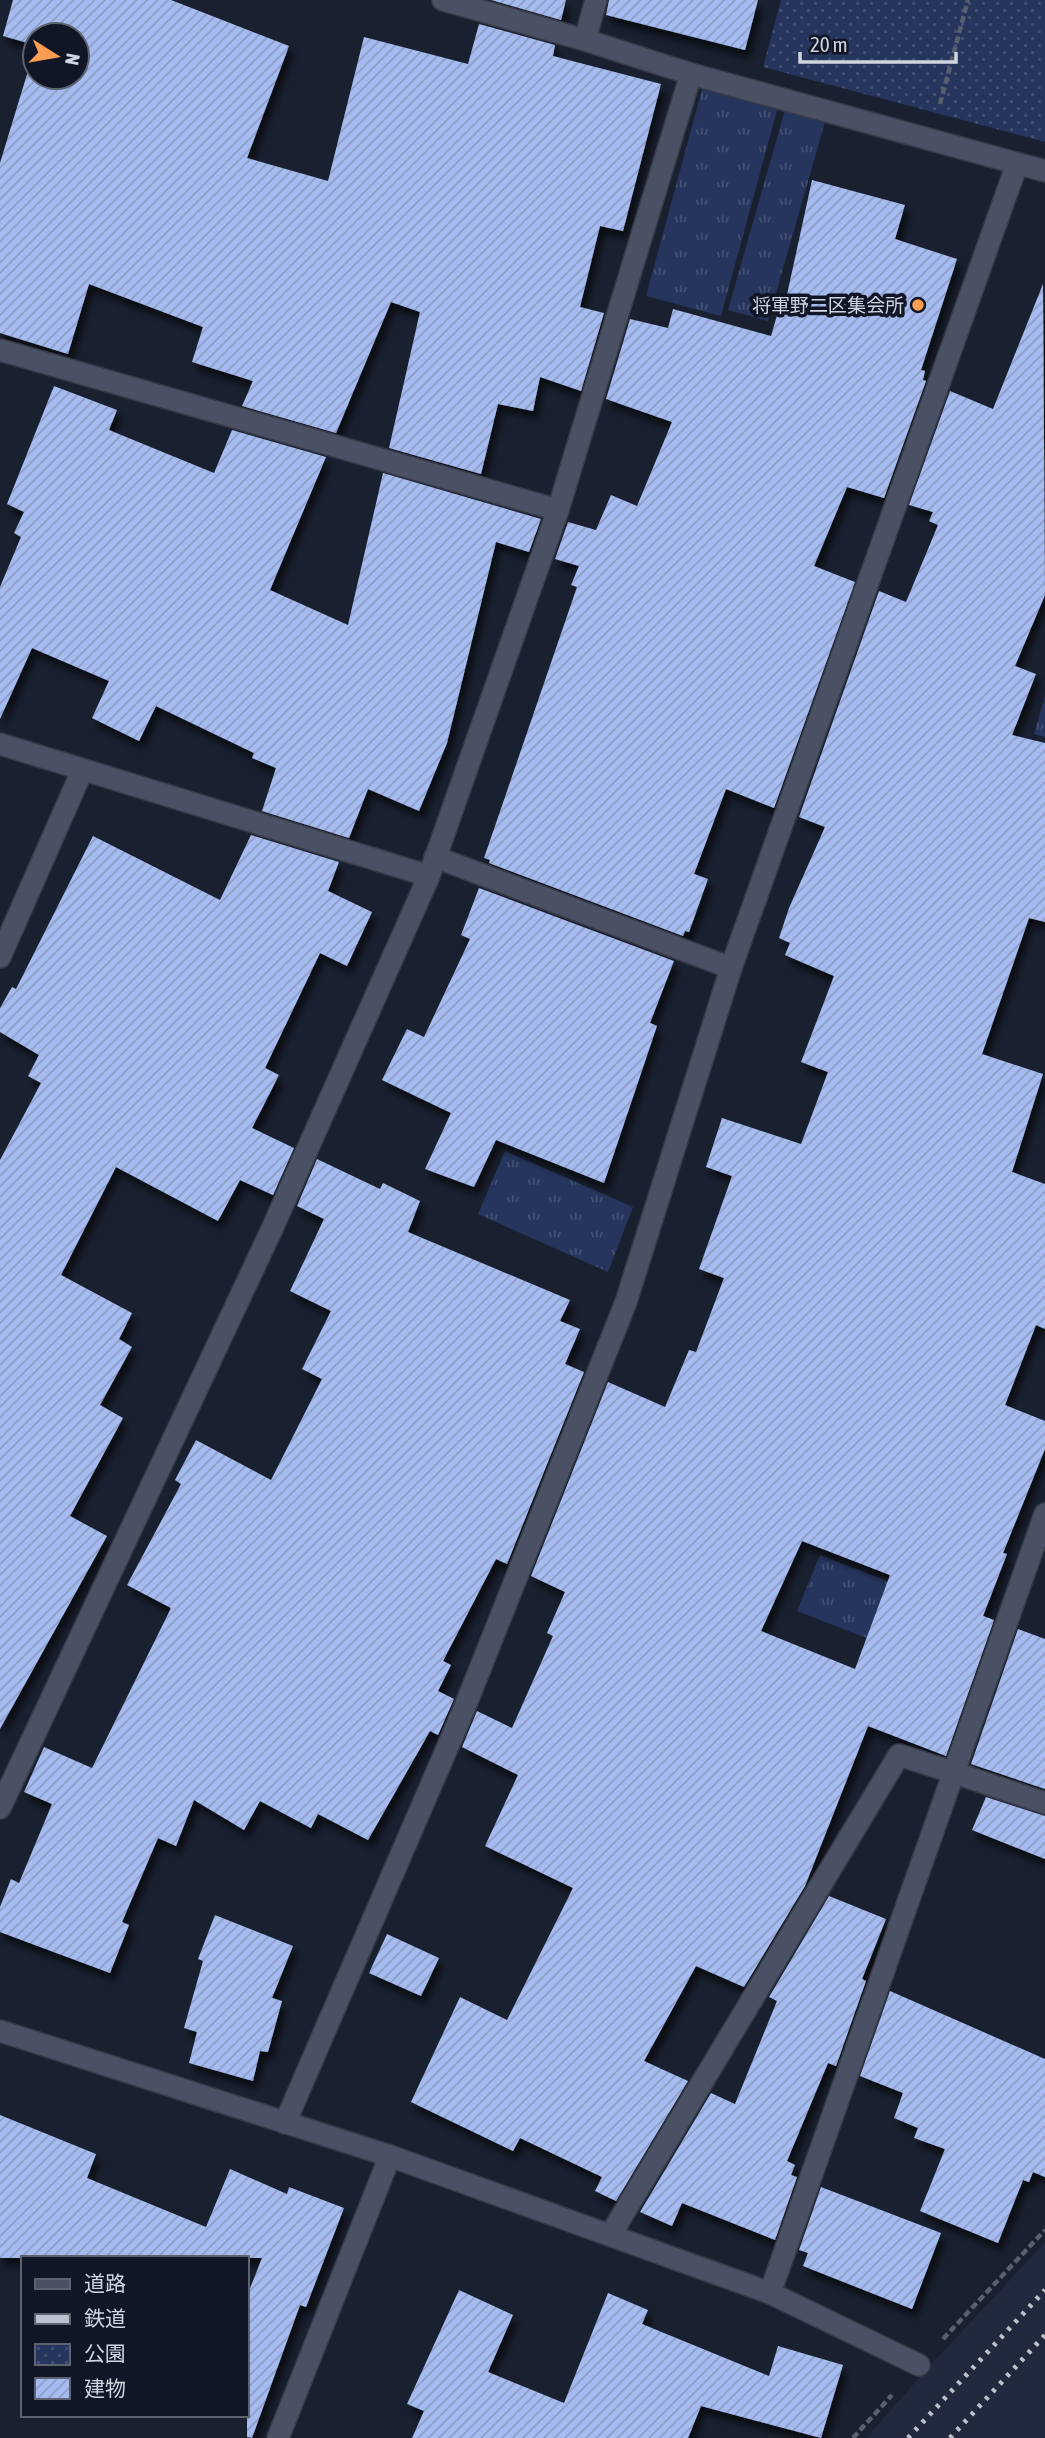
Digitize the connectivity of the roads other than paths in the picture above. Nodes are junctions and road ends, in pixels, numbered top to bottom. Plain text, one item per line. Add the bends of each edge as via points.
1 (443, 0) edge
2 (596, 0) edge
3 (585, 40) junction
4 (691, 74) junction
5 (1017, 164) junction
6 (1045, 171) edge
7 (0, 351) edge
8 (558, 510) junction
9 (0, 744) edge
10 (82, 771) junction
11 (432, 866) junction
12 (0, 957) edge
13 (731, 968) junction
14 (1045, 1514) edge
15 (952, 1772) junction
16 (1045, 1803) edge
17 (0, 1808) edge
18 (0, 2031) edge
19 (285, 2123) junction
20 (390, 2157) junction
21 (611, 2234) junction
22 (770, 2293) junction
23 (919, 2365) road end
24 (278, 2438) edge

1 - 3 street
2 - 3 street
3 - 4 street
4 - 5 street
4 - 8 street
5 - 6 street
5 - 13 street
7 - 8 street
8 - 11 street
9 - 10 street
10 - 11 street
10 - 12 street
11 - 13 street
11 - 17 street via 272,1229
13 - 19 street via 626,1302 464,1709
14 - 15 street
15 - 16 street
15 - 21 street via 899,1755
15 - 22 street
18 - 19 street
19 - 20 street
20 - 21 street
20 - 24 street
21 - 22 street
22 - 23 street

